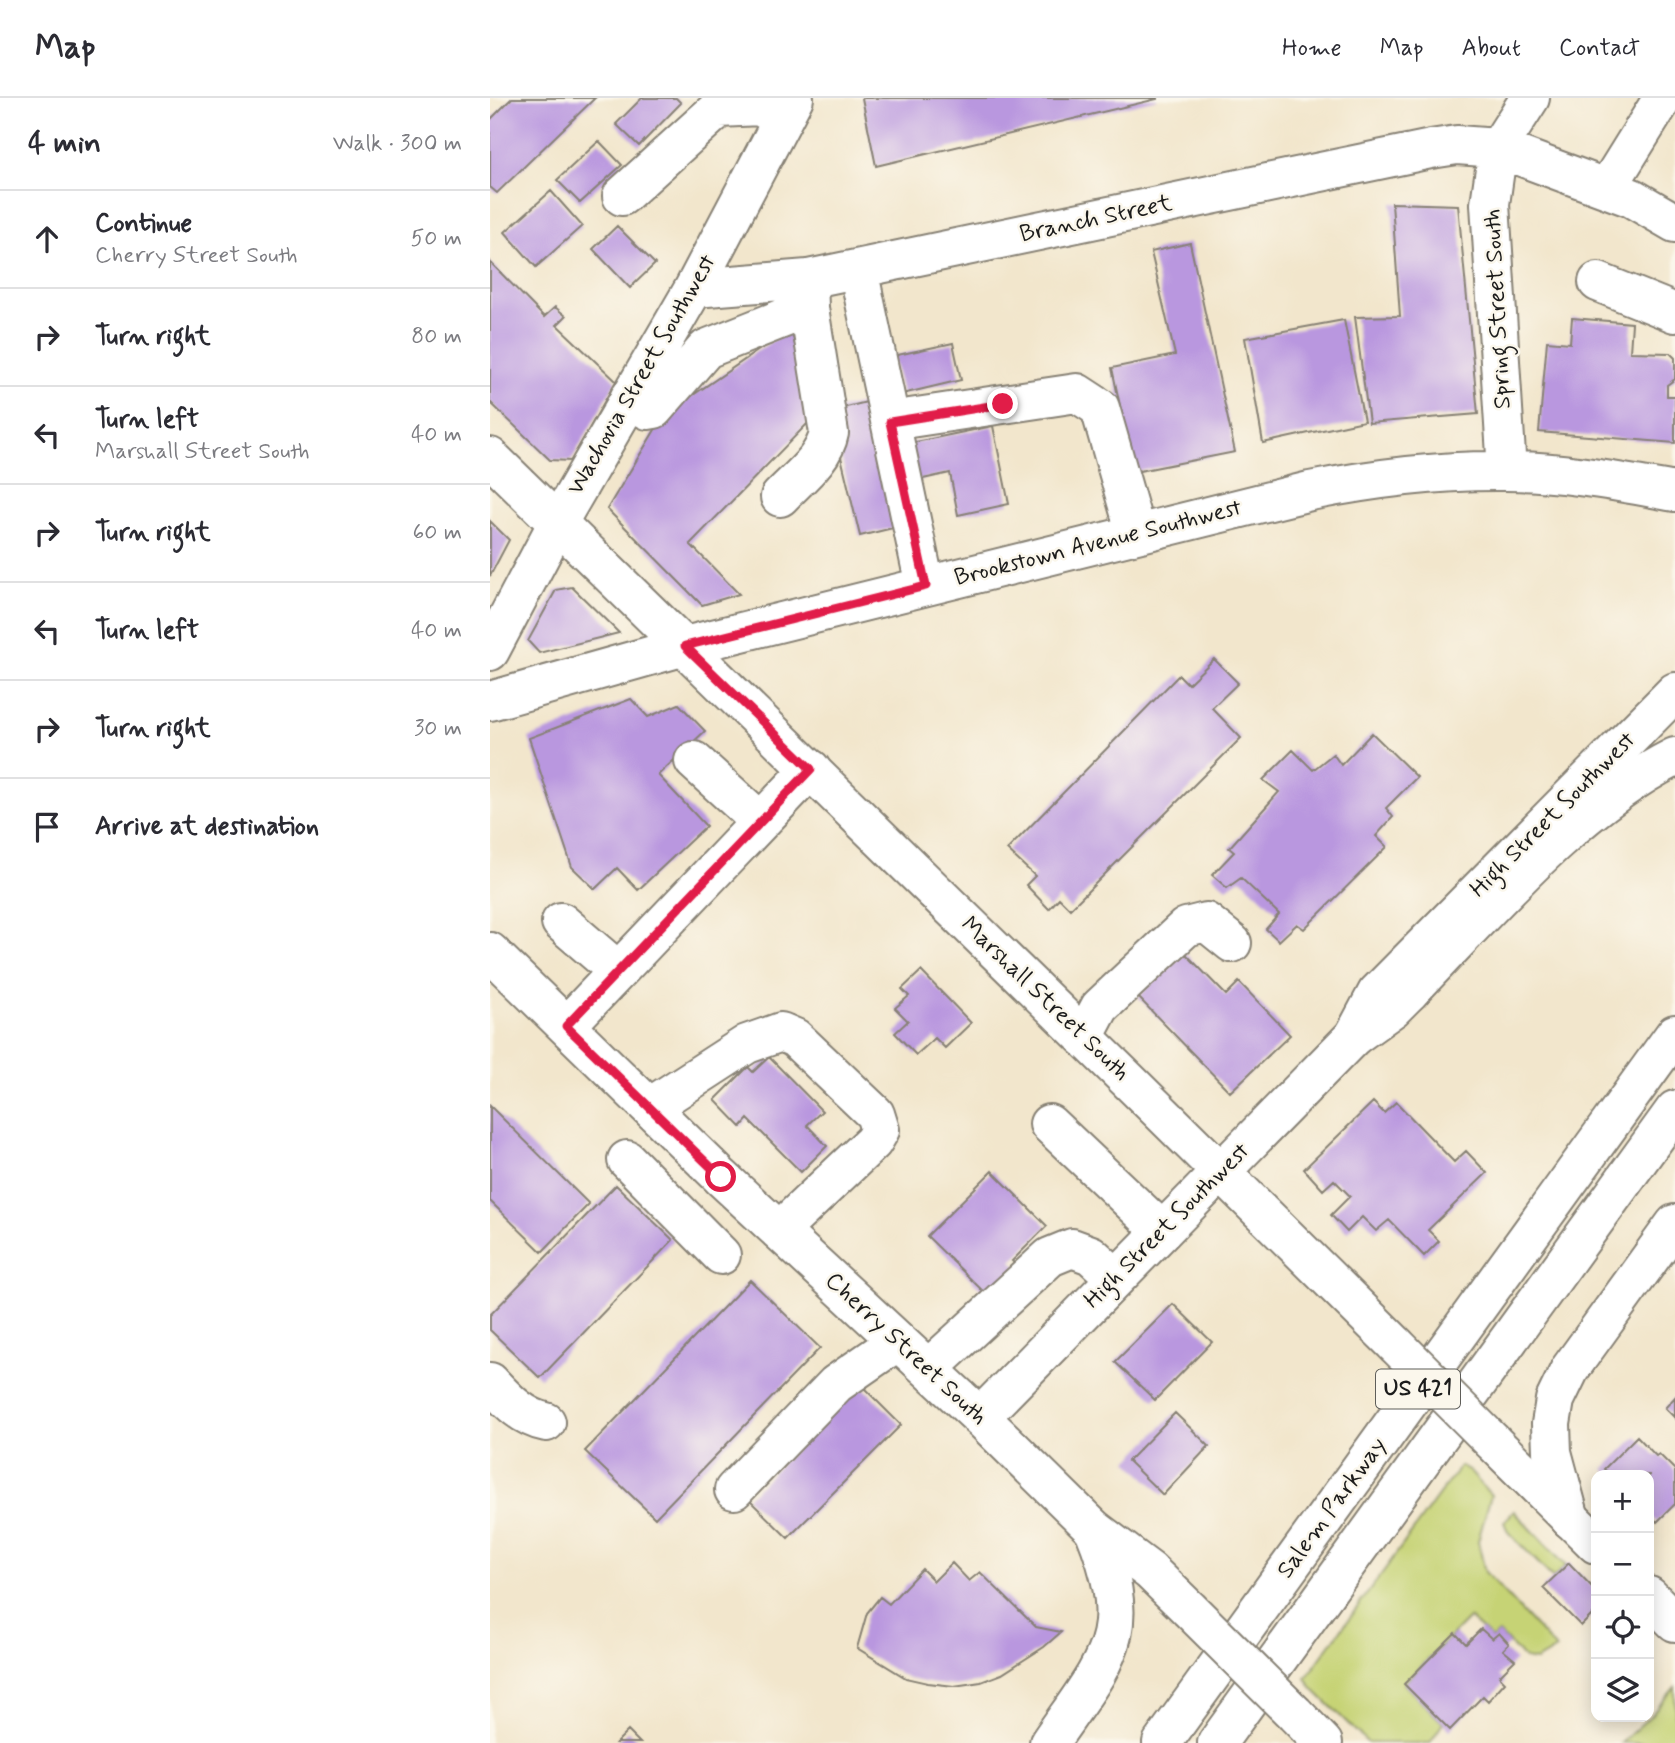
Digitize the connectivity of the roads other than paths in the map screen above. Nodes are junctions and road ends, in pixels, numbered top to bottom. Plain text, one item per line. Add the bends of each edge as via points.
1 (1530, 98) edge
2 (741, 102) edge
3 (788, 109) edge
4 (1661, 123) edge
5 (1498, 148) junction
6 (1607, 188) junction
7 (622, 196) dead end
8 (1675, 223) edge
9 (858, 269) junction
10 (1598, 282) dead end
11 (694, 288) junction
12 (808, 293) junction
13 (1675, 313) edge
14 (662, 343) junction
15 (706, 349) junction
16 (629, 399) junction
17 (890, 422) junction
18 (490, 457) edge
19 (1507, 471) junction
20 (1675, 492) edge
21 (780, 497) dead end
22 (557, 524) junction
23 (1136, 534) junction
24 (926, 586) junction
25 (685, 646) junction
26 (490, 651) edge
27 (1675, 692) edge
28 (490, 701) edge
29 (1675, 757) edge
30 (694, 761) dead end
31 (811, 769) junction
32 (760, 821) junction
33 (561, 922) dead end
34 (1232, 943) dead end
35 (490, 952) edge
36 (618, 971) junction
37 (566, 1026) junction
38 (1675, 1034) edge
39 (1354, 1036) junction
40 (1084, 1037) junction
41 (650, 1107) junction
42 (1675, 1110) edge
43 (1049, 1124) dead end
44 (626, 1160) dead end
45 (1221, 1171) junction
46 (1675, 1224) edge
47 (779, 1231) junction
48 (1163, 1231) junction
49 (721, 1255) dead end
50 (1116, 1278) junction
51 (898, 1341) junction
52 (928, 1369) junction
53 (490, 1382) edge
54 (980, 1416) junction
55 (546, 1422) dead end
56 (734, 1490) dead end
57 (1094, 1529) junction
58 (1583, 1531) edge
59 (1654, 1601) edge
60 (1675, 1622) edge
61 (1049, 1743) edge
62 (1162, 1743) edge
63 (1217, 1743) edge
64 (1323, 1743) edge

1 - 5 main road
2 - 3 main road
2 - 7 main road via 719,108
3 - 11 main road, Wachovia Street Southwest
4 - 6 main road
5 - 6 main road, Branch Street
5 - 9 main road, Branch Street via 1457,145 1431,149
5 - 19 main road, Spring Street South via 1490,205
6 - 8 main road, Branch Street
9 - 12 main road, Branch Street
9 - 17 main road
10 - 13 main road
11 - 12 main road, Branch Street
11 - 14 main road, Wachovia Street Southwest
12 - 15 main road
12 - 21 main road via 829,433 821,454
14 - 15 main road via 688,343
14 - 16 main road, Wachovia Street Southwest
15 - 16 main road via 654,409
16 - 22 main road, Wachovia Street Southwest
17 - 23 main road via 1077,393 1100,408
17 - 24 main road
18 - 22 main road, Marshall Street South
19 - 20 main road, Brookstown Avenue Southwest via 1600,479
19 - 23 main road, Brookstown Avenue Southwest via 1369,479
22 - 25 main road, Marshall Street South
22 - 26 main road, Wachovia Street Southwest
23 - 24 main road, Brookstown Avenue Southwest
24 - 25 main road, Brookstown Avenue Southwest
25 - 28 main road, Brookstown Avenue Southwest
25 - 31 main road, Marshall Street South
27 - 39 main road, High Street Southwest via 1377,993
29 - 39 main road, High Street Southwest via 1639,777 1559,839 1409,992
30 - 32 main road
31 - 32 main road
31 - 40 main road, Marshall Street South
32 - 36 main road
33 - 36 main road
34 - 40 main road via 1206,922 1186,927 1100,1007
35 - 37 main road, Cherry Street South
36 - 37 main road
37 - 41 main road, Cherry Street South
38 - 62 main road, Salem Parkway / US 421
39 - 45 main road, High Street Southwest
40 - 45 main road, Marshall Street South
41 - 47 main road, Cherry Street South
41 - 47 main road via 747,1044 781,1032 795,1038 875,1114 880,1130 873,1142
42 - 63 main road, Salem Parkway / US 421
43 - 48 main road
44 - 49 main road
45 - 48 main road, High Street Southwest
45 - 58 main road, Marshall Street South, bridge
46 - 58 main road via 1570,1369 1555,1401 1552,1452
47 - 51 main road, Cherry Street South
48 - 50 main road, High Street Southwest
50 - 52 main road via 1091,1255 1072,1248 1050,1257
50 - 54 main road, High Street Southwest
51 - 52 main road, Cherry Street South
51 - 56 main road via 836,1384
52 - 54 main road, Cherry Street South
53 - 55 main road via 531,1419
54 - 57 main road, Cherry Street South
57 - 61 main road via 1113,1582 1113,1639 1097,1674
57 - 64 main road, Cherry Street South, bridge via 1150,1571
59 - 60 main road

